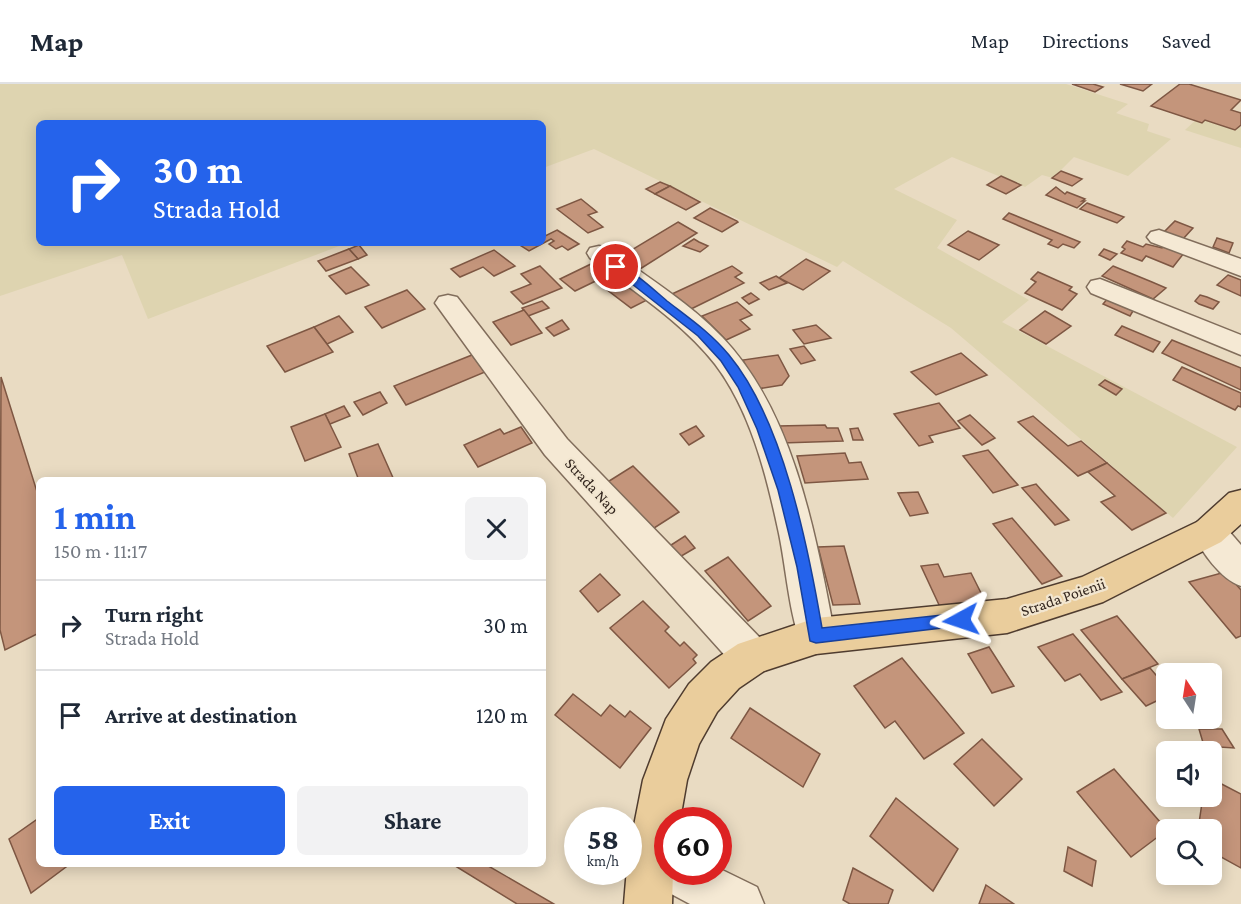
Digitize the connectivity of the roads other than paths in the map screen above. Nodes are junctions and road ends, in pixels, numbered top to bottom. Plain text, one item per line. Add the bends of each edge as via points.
1 (1159, 237) dead end
2 (599, 253) dead end
3 (1241, 268) edge
4 (1100, 287) dead end
5 (448, 303) dead end
6 (1241, 346) edge
7 (1241, 503) edge
8 (1209, 532) junction
9 (1241, 571) edge
10 (816, 636) junction
11 (752, 657) junction
12 (665, 807) edge
13 (656, 885) edge
14 (702, 885) edge
15 (648, 904) edge
16 (740, 904) edge

1 - 3 street
2 - 10 street via 702,333 744,386 785,490
4 - 6 street
5 - 11 street, Strada Nap via 556,447
7 - 8 main road, Strada Poienii
8 - 9 street
8 - 10 main road, Strada Poienii via 1090,591 1007,616
10 - 11 main road, Strada Poienii
11 - 12 main road, Strada Poienii via 725,675 703,698 681,734 665,780
13 - 15 main road, Strada Poienii
14 - 16 street

